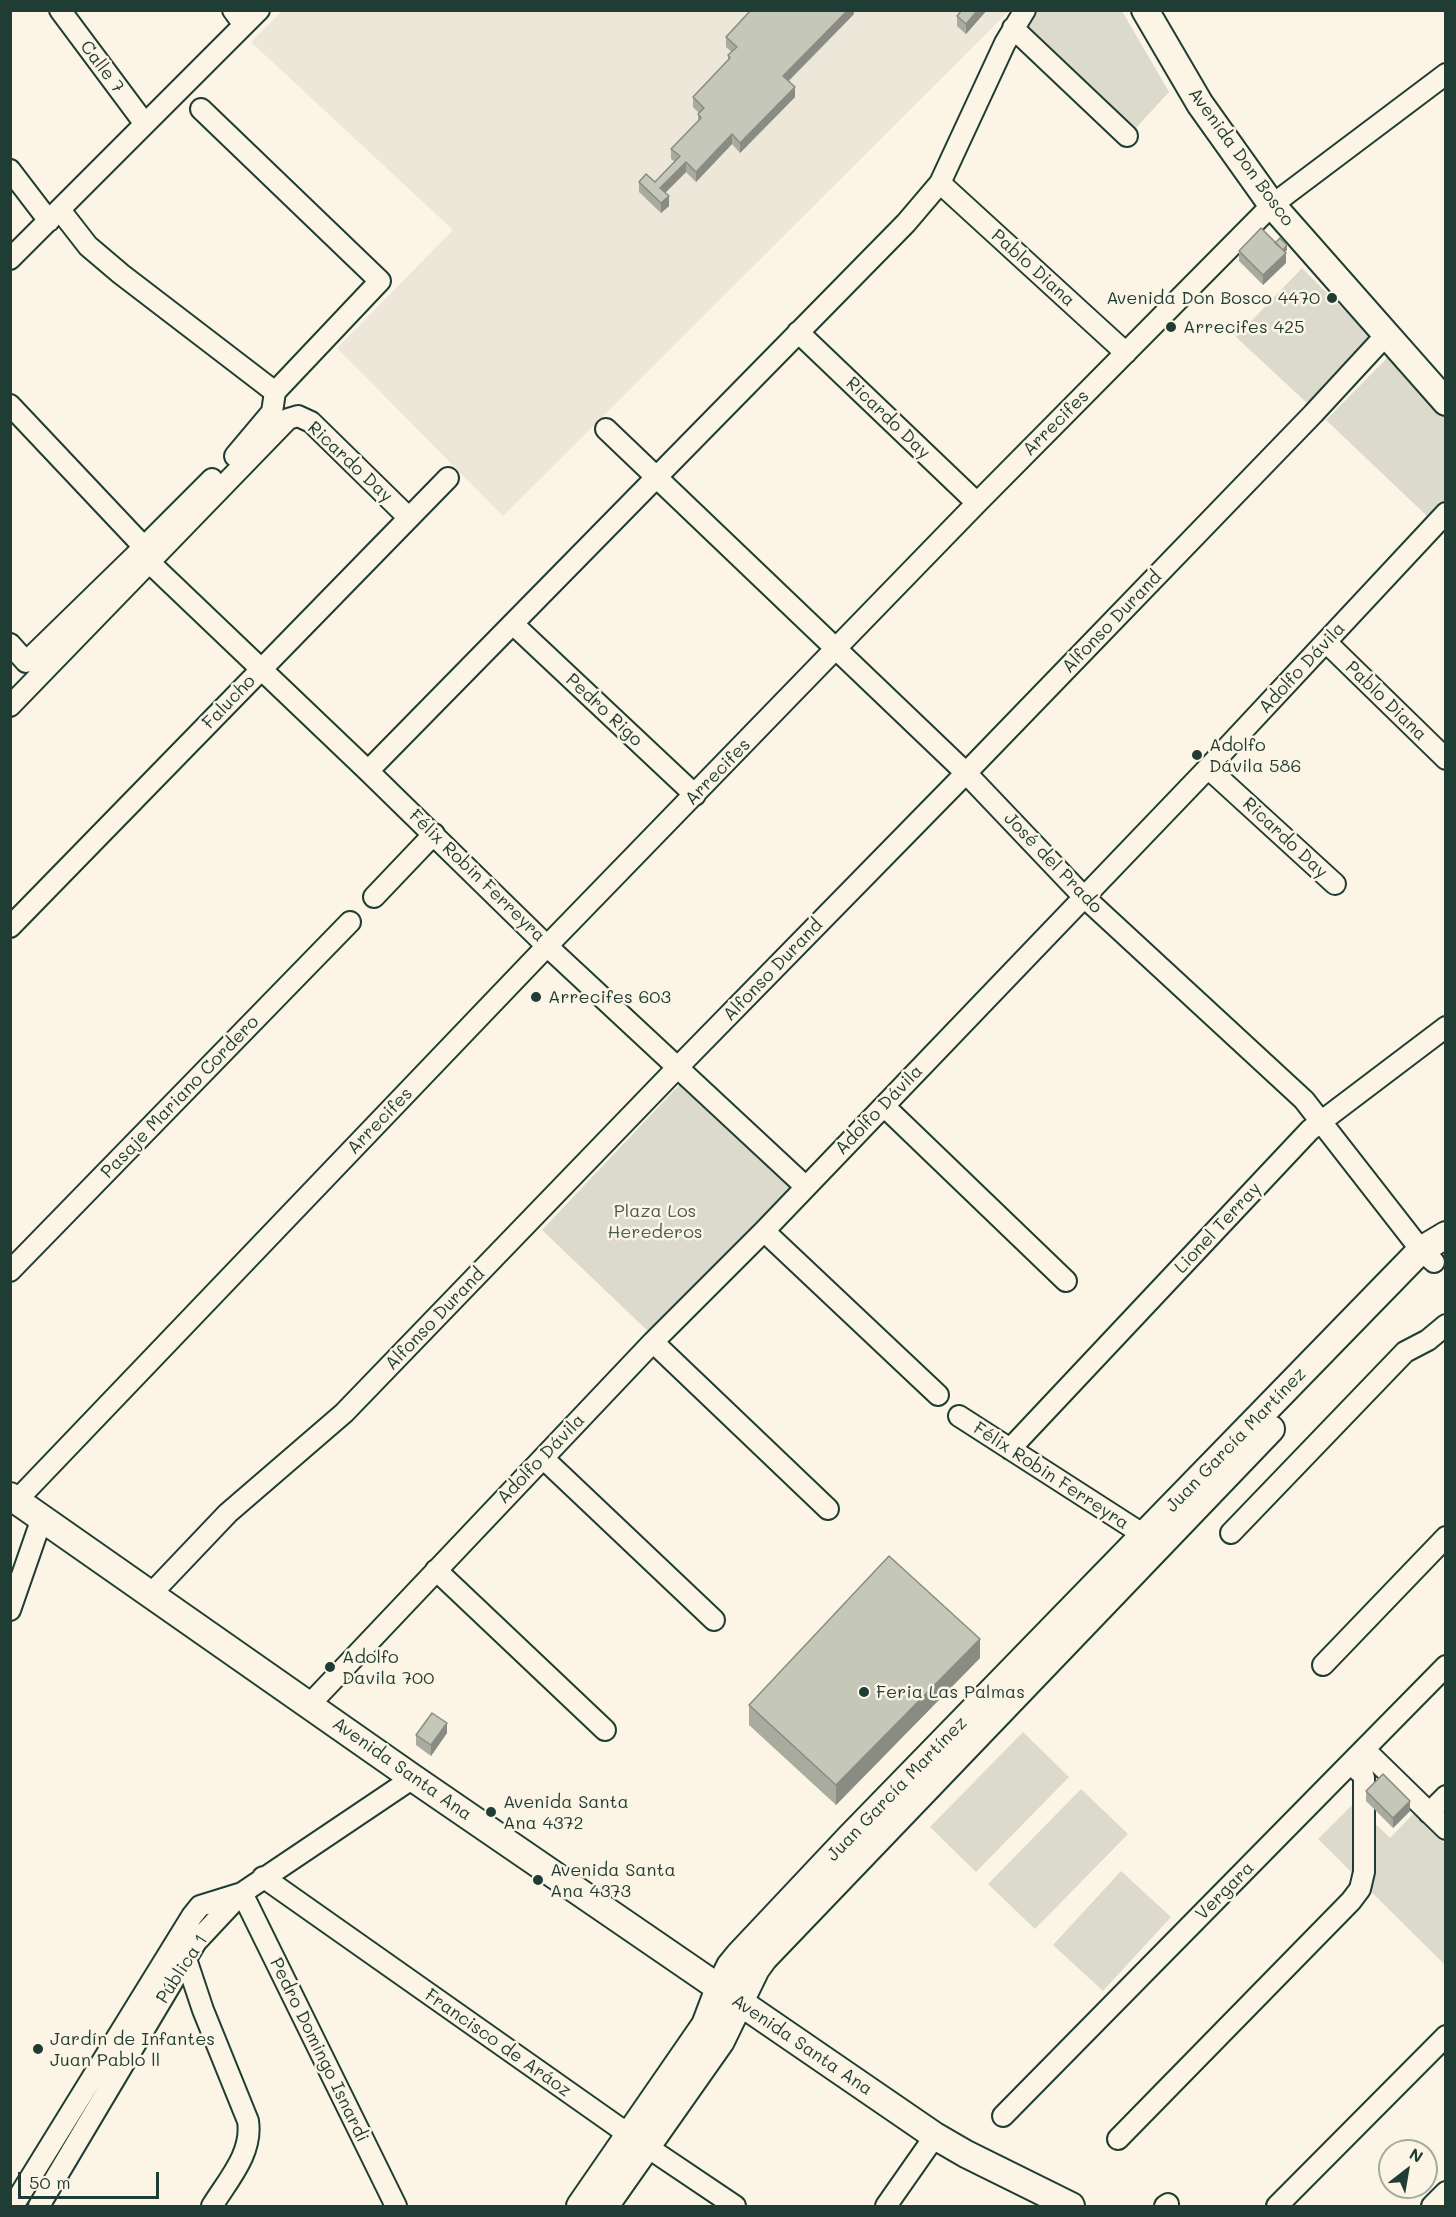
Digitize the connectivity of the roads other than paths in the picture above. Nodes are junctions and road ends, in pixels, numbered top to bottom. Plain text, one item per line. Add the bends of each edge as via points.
1 (60, 10) edge
2 (259, 10) edge
3 (1025, 10) edge
4 (1145, 10) edge
5 (239, 18) edge
6 (1013, 28) junction
7 (1446, 74) edge
8 (201, 110) dead end
9 (145, 124) junction
10 (1127, 136) dead end
11 (10, 170) edge
12 (940, 183) junction
13 (1272, 205) junction
14 (55, 215) junction
15 (10, 259) edge
16 (798, 332) junction
17 (1386, 335) junction
18 (1126, 353) junction
19 (275, 392) junction
20 (1446, 402) edge
21 (10, 405) edge
22 (606, 429) dead end
23 (448, 477) dead end
24 (656, 478) junction
25 (977, 503) junction
26 (1446, 513) edge
27 (408, 517) junction
28 (147, 555) junction
29 (513, 624) junction
30 (1326, 643) junction
31 (10, 644) edge
32 (837, 650) junction
33 (262, 669) junction
34 (10, 705) edge
35 (1446, 759) edge
36 (1208, 768) junction
37 (368, 771) junction
38 (966, 773) junction
39 (695, 795) junction
40 (434, 834) junction
41 (1335, 884) dead end
42 (374, 897) dead end
43 (1083, 897) junction
44 (350, 922) dead end
45 (10, 927) edge
46 (547, 946) junction
47 (1446, 1027) edge
48 (678, 1067) junction
49 (884, 1106) junction
50 (1321, 1120) junction
51 (806, 1187) junction
52 (764, 1231) junction
53 (1446, 1235) edge
54 (1433, 1256) edge
55 (10, 1271) edge
56 (1065, 1281) dead end
57 (1446, 1325) edge
58 (653, 1342) junction
59 (938, 1395) dead end
60 (959, 1416) dead end
61 (1010, 1449) junction
62 (543, 1458) junction
63 (14, 1498) edge
64 (828, 1509) dead end
65 (42, 1518) junction
66 (1231, 1533) dead end
67 (1144, 1535) junction
68 (1446, 1537) edge
69 (436, 1570) junction
70 (150, 1596) junction
71 (10, 1610) edge
72 (714, 1620) dead end
73 (1323, 1665) dead end
74 (1446, 1666) edge
75 (310, 1704) junction
76 (606, 1731) dead end
77 (1365, 1750) junction
78 (1351, 1764) junction
79 (413, 1778) junction
80 (1446, 1796) edge
81 (1429, 1813) junction
82 (1446, 1829) edge
83 (263, 1877) junction
84 (242, 1893) junction
85 (186, 1959) junction
86 (719, 1988) junction
87 (740, 2002) junction
88 (1446, 2036) edge
89 (1003, 2116) dead end
90 (935, 2136) junction
91 (1118, 2139) dead end
92 (637, 2140) junction
93 (1446, 2192) edge
94 (13, 2206) edge
95 (39, 2206) edge
96 (212, 2206) edge
97 (396, 2206) edge
98 (580, 2206) edge
99 (605, 2206) edge
100 (735, 2206) edge
101 (886, 2206) edge
102 (1071, 2206) edge
103 (1277, 2206) edge
104 (1432, 2206) edge

1 - 9 street, Calle 7
2 - 5 street
3 - 6 street
4 - 13 main road, Avenida Don Bosco via 1200,104
5 - 9 street
6 - 10 street
6 - 12 street
7 - 13 street, Arrecifes
8 - 19 street via 380,282
9 - 14 street
11 - 14 street
12 - 16 street
12 - 18 street, Pablo Diana
13 - 17 main road, Avenida Don Bosco
13 - 18 street, Arrecifes
14 - 15 street
14 - 19 street via 121,274
16 - 24 street
16 - 25 street, Ricardo Day
17 - 20 main road, Avenida Don Bosco
17 - 38 street, Alfonso Durand
18 - 25 street, Arrecifes
19 - 28 street via 272,412
21 - 28 street, Félix Robin Ferreyra
22 - 24 street, José del Prado
23 - 27 street, Falucho
24 - 29 street
24 - 32 street, José del Prado
25 - 32 street, Arrecifes
26 - 30 street, Adolfo Dávila
27 - 28 street, Ricardo Day via 311,422 298,416 288,419
27 - 33 street, Falucho
28 - 31 street via 26,662
28 - 33 street, Félix Robin Ferreyra
28 - 34 street
29 - 37 street
29 - 39 street, Pedro Rigo
30 - 35 street, Pablo Diana
30 - 36 street, Adolfo Dávila
32 - 38 street, José del Prado
32 - 39 street, Arrecifes
33 - 37 street, Félix Robin Ferreyra
33 - 45 street, Falucho
36 - 41 street, Ricardo Day
36 - 43 street, Adolfo Dávila
37 - 40 street, Félix Robin Ferreyra
38 - 43 street, José del Prado
38 - 48 street, Alfonso Durand
39 - 46 street, Arrecifes
40 - 42 street
40 - 46 street, Félix Robin Ferreyra
43 - 49 street, Adolfo Dávila
43 - 50 street, José del Prado
44 - 55 street, Pasaje Mariano Cordero
46 - 48 street, Félix Robin Ferreyra
46 - 63 street, Arrecifes
47 - 50 street, Lionel Terray
48 - 51 street, Félix Robin Ferreyra
48 - 70 street, Alfonso Durand via 344,1413 228,1513
49 - 51 street, Adolfo Dávila
49 - 56 street
50 - 54 street, José del Prado
50 - 61 street, Lionel Terray
51 - 52 street, Adolfo Dávila
52 - 58 street, Adolfo Dávila
52 - 59 street
53 - 54 main road, Juan García Martínez
54 - 67 main road, Juan García Martínez
54 - 87 main road, Juan García Martínez via 764,1958
57 - 66 street via 1406,1352
58 - 62 street, Adolfo Dávila
58 - 64 street
60 - 61 street, Félix Robin Ferreyra
61 - 67 street, Félix Robin Ferreyra
62 - 69 street, Adolfo Dávila
62 - 72 street
63 - 65 main road, Avenida Santa Ana
65 - 70 main road, Avenida Santa Ana
65 - 71 street
67 - 86 main road, Juan García Martínez via 739,1955
68 - 73 street
69 - 75 street, Adolfo Dávila
69 - 76 street
70 - 75 main road, Avenida Santa Ana
74 - 77 street, Vergara
75 - 79 main road, Avenida Santa Ana
77 - 78 street, Vergara
77 - 81 street
78 - 89 street, Vergara
78 - 91 street via 1364,1778 1364,1872 1360,1889
79 - 83 street
79 - 86 main road, Avenida Santa Ana
80 - 81 street
81 - 82 street
83 - 84 street
83 - 92 street, Francisco de Aráoz
84 - 85 street, Pública 1 via 196,1942
84 - 94 street via 200,1906 192,1916
84 - 97 street, Pedro Domingo Isnardi
85 - 95 street, Pública 1
85 - 96 street via 248,2121 249,2140 243,2155
86 - 87 main road, Avenida Santa Ana
86 - 92 main road, Juan García Martínez via 705,2025
87 - 90 main road, Avenida Santa Ana
87 - 92 main road, Juan García Martínez via 721,2041
88 - 103 street
90 - 101 street
90 - 102 main road, Avenida Santa Ana
92 - 98 main road, Juan García Martínez
92 - 99 main road, Juan García Martínez
92 - 100 street, Francisco de Aráoz
93 - 104 street

